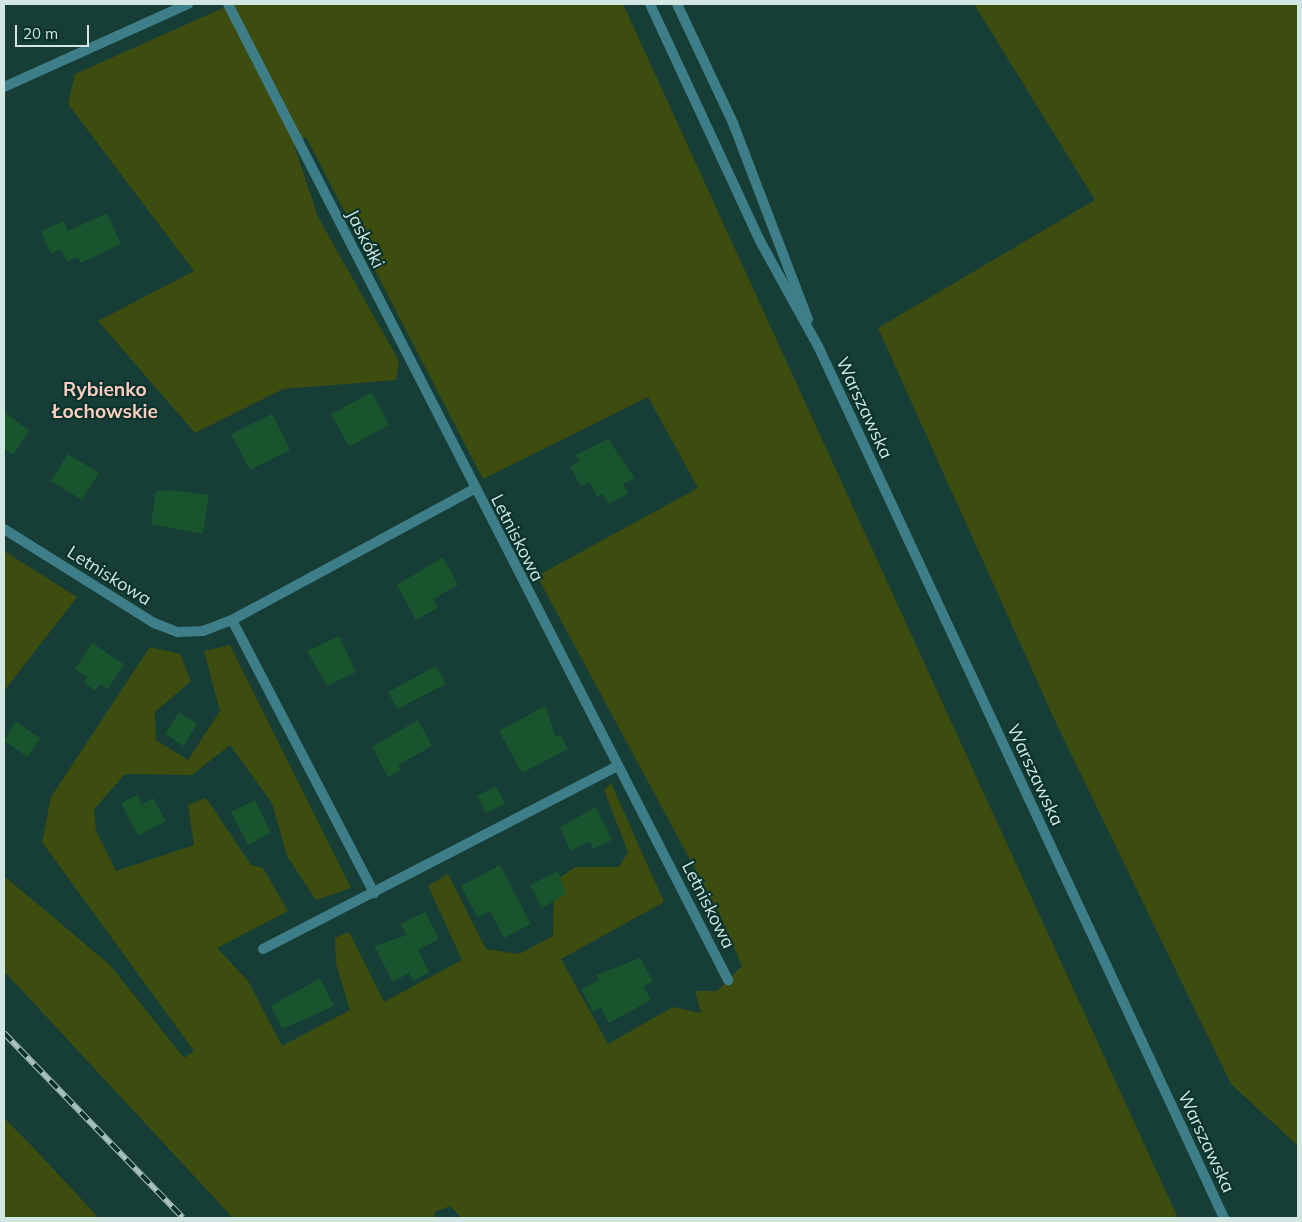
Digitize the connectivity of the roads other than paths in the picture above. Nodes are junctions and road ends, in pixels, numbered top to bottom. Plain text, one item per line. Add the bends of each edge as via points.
1 (188, 4) edge
2 (228, 4) edge
3 (650, 4) edge
4 (677, 4) edge
5 (4, 87) edge
6 (818, 346) junction
7 (474, 489) junction
8 (4, 529) edge
9 (232, 620) junction
10 (617, 766) junction
11 (374, 892) junction
12 (264, 949) dead end
13 (728, 980) dead end
14 (1224, 1218) edge

1 - 5 street
2 - 7 street, Jaskółki
3 - 6 street, Warszawska via 760,241
4 - 6 street, Warszawska via 778,232
6 - 14 street, Warszawska
7 - 9 street, Letniskowa
7 - 10 street, Letniskowa
8 - 9 street, Letniskowa via 154,623 178,632 203,631
9 - 11 street
10 - 11 street
10 - 13 street, Letniskowa
11 - 12 street

